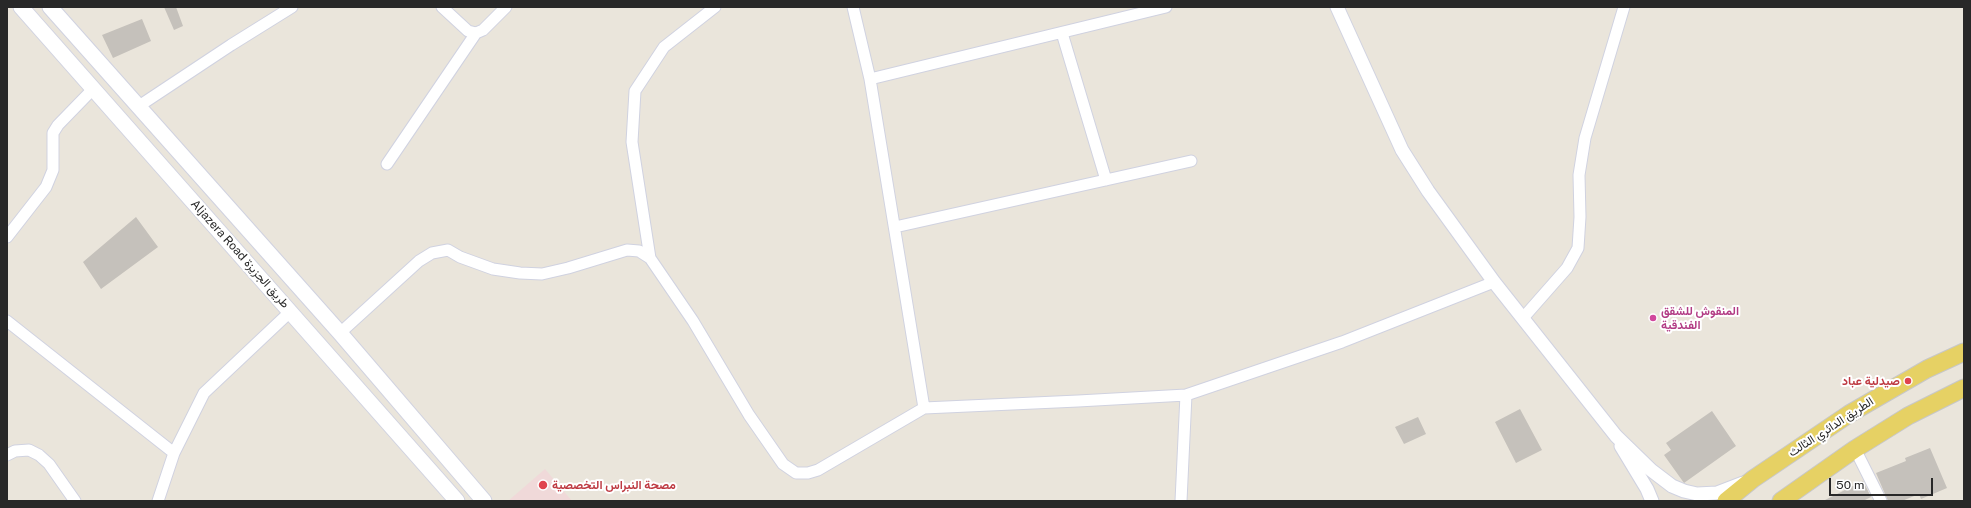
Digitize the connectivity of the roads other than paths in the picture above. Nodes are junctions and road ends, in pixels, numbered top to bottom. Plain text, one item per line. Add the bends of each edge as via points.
1 (21, 7) edge
2 (50, 7) edge
3 (292, 7) edge
4 (442, 7) edge
5 (506, 7) edge
6 (715, 7) edge
7 (853, 7) edge
8 (1166, 7) edge
9 (1337, 7) edge
10 (1624, 7) edge
11 (476, 33) junction
12 (1062, 33) junction
13 (870, 79) junction
14 (93, 89) junction
15 (139, 106) junction
16 (1191, 161) dead end
17 (387, 164) dead end
18 (1106, 180) junction
19 (895, 227) junction
20 (7, 237) edge
21 (650, 258) junction
22 (1494, 282) junction
23 (291, 311) junction
24 (1523, 318) junction
25 (7, 321) edge
26 (340, 333) junction
27 (1964, 352) edge
28 (1964, 388) edge
29 (1186, 395) junction
30 (924, 408) junction
31 (1616, 436) junction
32 (1855, 449) junction
33 (174, 453) junction
34 (7, 455) edge
35 (1753, 479) junction
36 (75, 501) edge
37 (158, 501) edge
38 (457, 501) edge
39 (484, 501) edge
40 (1181, 501) edge
41 (1652, 501) edge
42 (1726, 501) edge
43 (1781, 501) edge
44 (1881, 501) edge

1 - 14 main road, Aljazera Road طريق الجزيزة
2 - 15 main road, Aljazera Road طريق الجزيزة
3 - 15 street
4 - 11 street via 468,31
5 - 11 street via 483,30
6 - 21 street via 664,48 635,91 632,142
7 - 13 street
8 - 12 street
9 - 22 street via 1402,150 1451,225
10 - 24 street via 1585,138 1579,175 1578,248 1567,268
11 - 17 street
12 - 13 street
12 - 18 street
13 - 19 street
14 - 20 street via 58,124 53,133 53,170 46,187
14 - 23 main road, Aljazera Road طريق الجزيزة
15 - 26 main road, Aljazera Road طريق الجزيزة
16 - 18 street
18 - 19 street
19 - 30 street
21 - 26 street via 639,251 627,250 542,274 493,269 448,250 432,253 419,261
21 - 30 street via 693,321 753,421 783,464 796,473 818,470
22 - 24 street
22 - 29 street via 1342,342
23 - 33 street via 204,393
23 - 38 main road, Aljazera Road طريق الجزيزة
24 - 31 street
25 - 33 street
26 - 39 main road, Aljazera Road طريق الجزيزة
27 - 35 main road, الطريق الدائري الثالث via 1927,369 1849,414
28 - 32 main road via 1908,416
29 - 30 street
29 - 40 street
31 - 35 street via 1651,470 1684,492 1717,493
31 - 41 street via 1648,489
32 - 43 main road
32 - 44 street
33 - 37 street
34 - 36 street via 15,451 29,450 39,454
35 - 42 main road, الطريق الدائري الثالث

